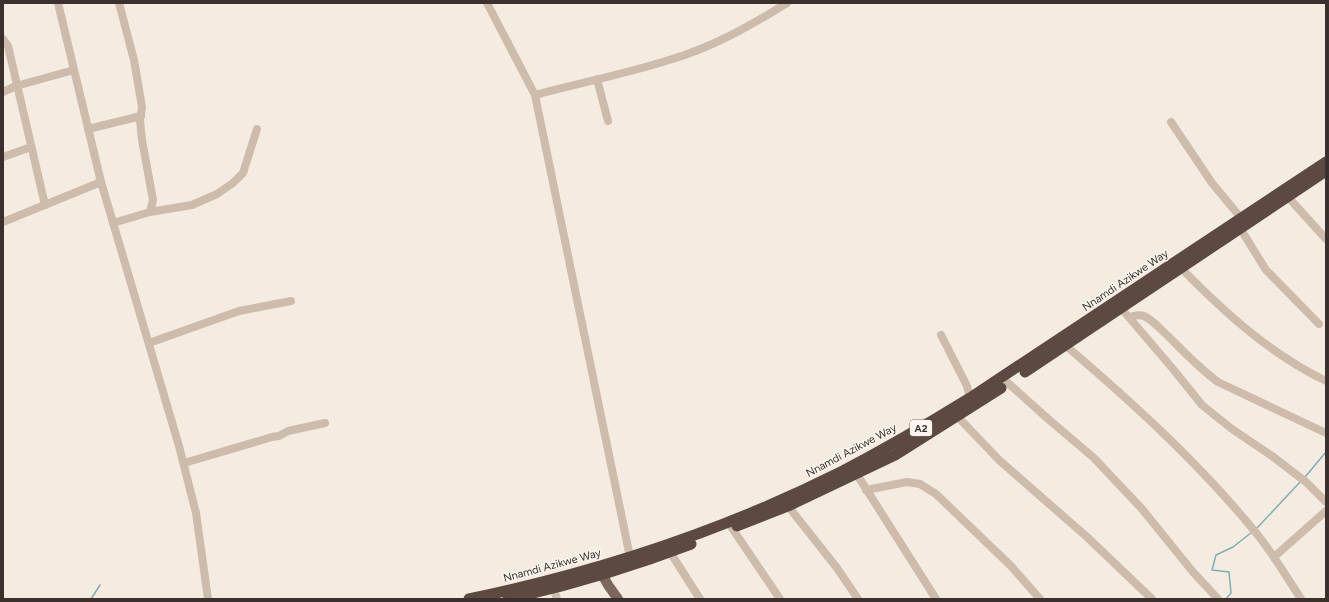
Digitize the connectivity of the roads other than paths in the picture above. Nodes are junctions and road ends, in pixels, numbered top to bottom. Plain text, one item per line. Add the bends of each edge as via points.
1 (58, 3) edge
2 (119, 3) edge
3 (487, 3) edge
4 (787, 3) edge
5 (3, 39) edge
6 (74, 70) junction
7 (597, 79) junction
8 (16, 86) junction
9 (3, 92) edge
10 (535, 95) junction
11 (141, 116) junction
12 (608, 121) dead end
13 (1171, 122) dead end
14 (88, 129) junction
15 (257, 129) dead end
16 (31, 146) junction
17 (3, 157) edge
18 (1326, 162) edge
19 (1326, 171) edge
20 (101, 182) junction
21 (1288, 196) junction
22 (45, 205) junction
23 (150, 212) junction
24 (3, 222) edge
25 (113, 223) junction
26 (1241, 223) junction
27 (1326, 239) edge
28 (1181, 268) junction
29 (291, 302) dead end
30 (1121, 308) junction
31 (1129, 317) junction
32 (1319, 324) dead end
33 (942, 334) dead end
34 (149, 343) junction
35 (1065, 345) junction
36 (1326, 381) edge
37 (1008, 383) junction
38 (970, 398) junction
39 (957, 416) junction
40 (325, 423) dead end
41 (1324, 433) edge
42 (184, 463) junction
43 (856, 474) junction
44 (866, 490) junction
45 (1326, 502) edge
46 (788, 506) junction
47 (1326, 511) edge
48 (732, 528) junction
49 (670, 552) junction
50 (630, 557) junction
51 (1274, 557) junction
52 (602, 574) junction
53 (556, 594) edge
54 (208, 599) edge
55 (469, 599) edge
56 (508, 599) edge
57 (618, 599) edge
58 (700, 599) edge
59 (780, 599) edge
60 (858, 599) edge
61 (936, 599) edge
62 (1040, 599) edge
63 (1152, 599) edge
64 (1218, 599) edge
65 (1301, 599) edge

1 - 6 street
2 - 11 street via 134,60 142,107
3 - 10 street
4 - 7 street via 753,24 707,46 670,60
5 - 8 street via 8,46
6 - 8 street
6 - 14 street
7 - 10 street
7 - 12 street
8 - 9 street
8 - 16 street
10 - 50 street
11 - 14 street
11 - 23 street via 142,140 153,200
13 - 26 street
14 - 20 street
15 - 23 street via 243,173 233,183 218,194 192,204
16 - 17 street
16 - 22 street
18 - 26 highway, Nnamdi Azikwe Way / A2
19 - 21 highway, Nnamdi Azikwe Way / A2
20 - 22 street
20 - 25 street
21 - 26 highway, Nnamdi Azikwe Way / A2
21 - 27 street
22 - 24 street
23 - 25 street
25 - 34 street
26 - 28 highway, Nnamdi Azikwe Way / A2
26 - 32 street via 1266,270
26 - 38 highway, Nnamdi Azikwe Way / A2
28 - 30 highway, Nnamdi Azikwe Way / A2
28 - 36 street via 1215,303 1254,335 1285,358
29 - 34 street via 239,311
30 - 31 street
30 - 35 highway, Nnamdi Azikwe Way / A2
31 - 41 street via 1138,315 1151,320 1218,382
31 - 45 street via 1202,405 1306,482
33 - 38 street
34 - 42 street
35 - 37 highway, Nnamdi Azikwe Way / A2
35 - 51 street via 1117,389 1171,441 1223,495
37 - 39 highway, Nnamdi Azikwe Way / A2
37 - 64 street via 1094,458 1142,508
38 - 50 highway, Nnamdi Azikwe Way / A2 via 841,472 790,496 685,539
39 - 43 highway, Nnamdi Azikwe Way / A2 via 895,455
39 - 63 street via 998,460 1087,537
40 - 42 street via 288,431 279,436
42 - 54 street via 196,513
43 - 44 street
43 - 46 highway, Nnamdi Azikwe Way / A2
44 - 61 street
44 - 62 street via 907,482 920,484 936,494 1011,566
46 - 48 highway, Nnamdi Azikwe Way / A2
46 - 60 street
47 - 51 street
48 - 49 highway, Nnamdi Azikwe Way / A2
48 - 59 street
49 - 52 highway, Nnamdi Azikwe Way / A2
49 - 58 street
50 - 55 highway, Nnamdi Azikwe Way / A2 via 527,587
51 - 65 street
52 - 53 highway, Nnamdi Azikwe Way / A2
52 - 57 main road
53 - 56 highway, Nnamdi Azikwe Way / A2

